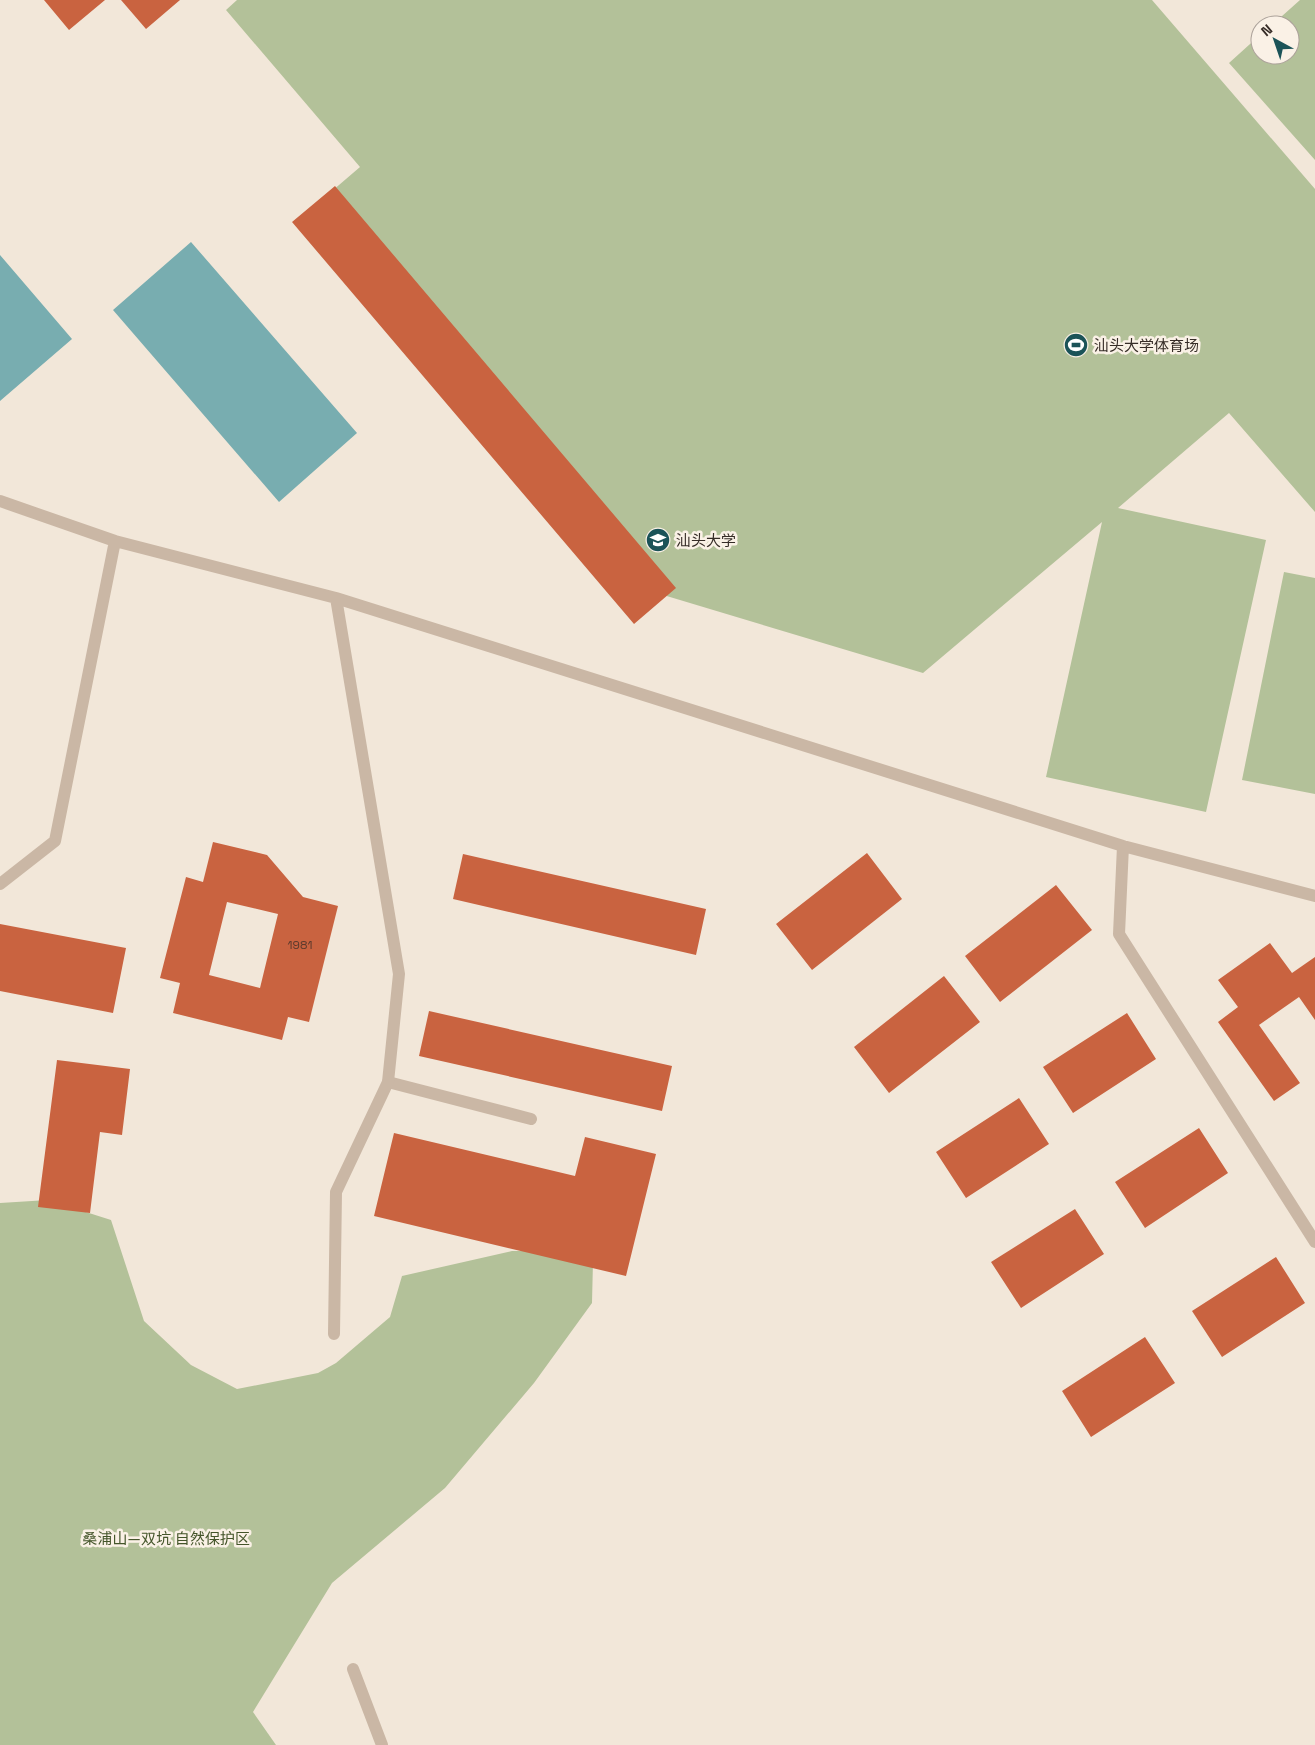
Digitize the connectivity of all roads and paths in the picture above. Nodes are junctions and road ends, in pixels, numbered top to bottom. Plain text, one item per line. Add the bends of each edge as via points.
1 (0, 501) edge
2 (115, 541) junction
3 (336, 598) junction
4 (1123, 846) junction
5 (0, 884) edge
6 (1315, 896) edge
7 (388, 1082) junction
8 (530, 1119) dead end
9 (1315, 1242) edge
10 (334, 1334) dead end
11 (353, 1669) dead end
12 (382, 1745) edge

1 - 2 street
2 - 3 street
2 - 5 street via 55,841
3 - 4 street
3 - 7 street via 399,974
4 - 6 street
4 - 9 street via 1119,934
7 - 8 street
7 - 10 street via 336,1192
11 - 12 street

